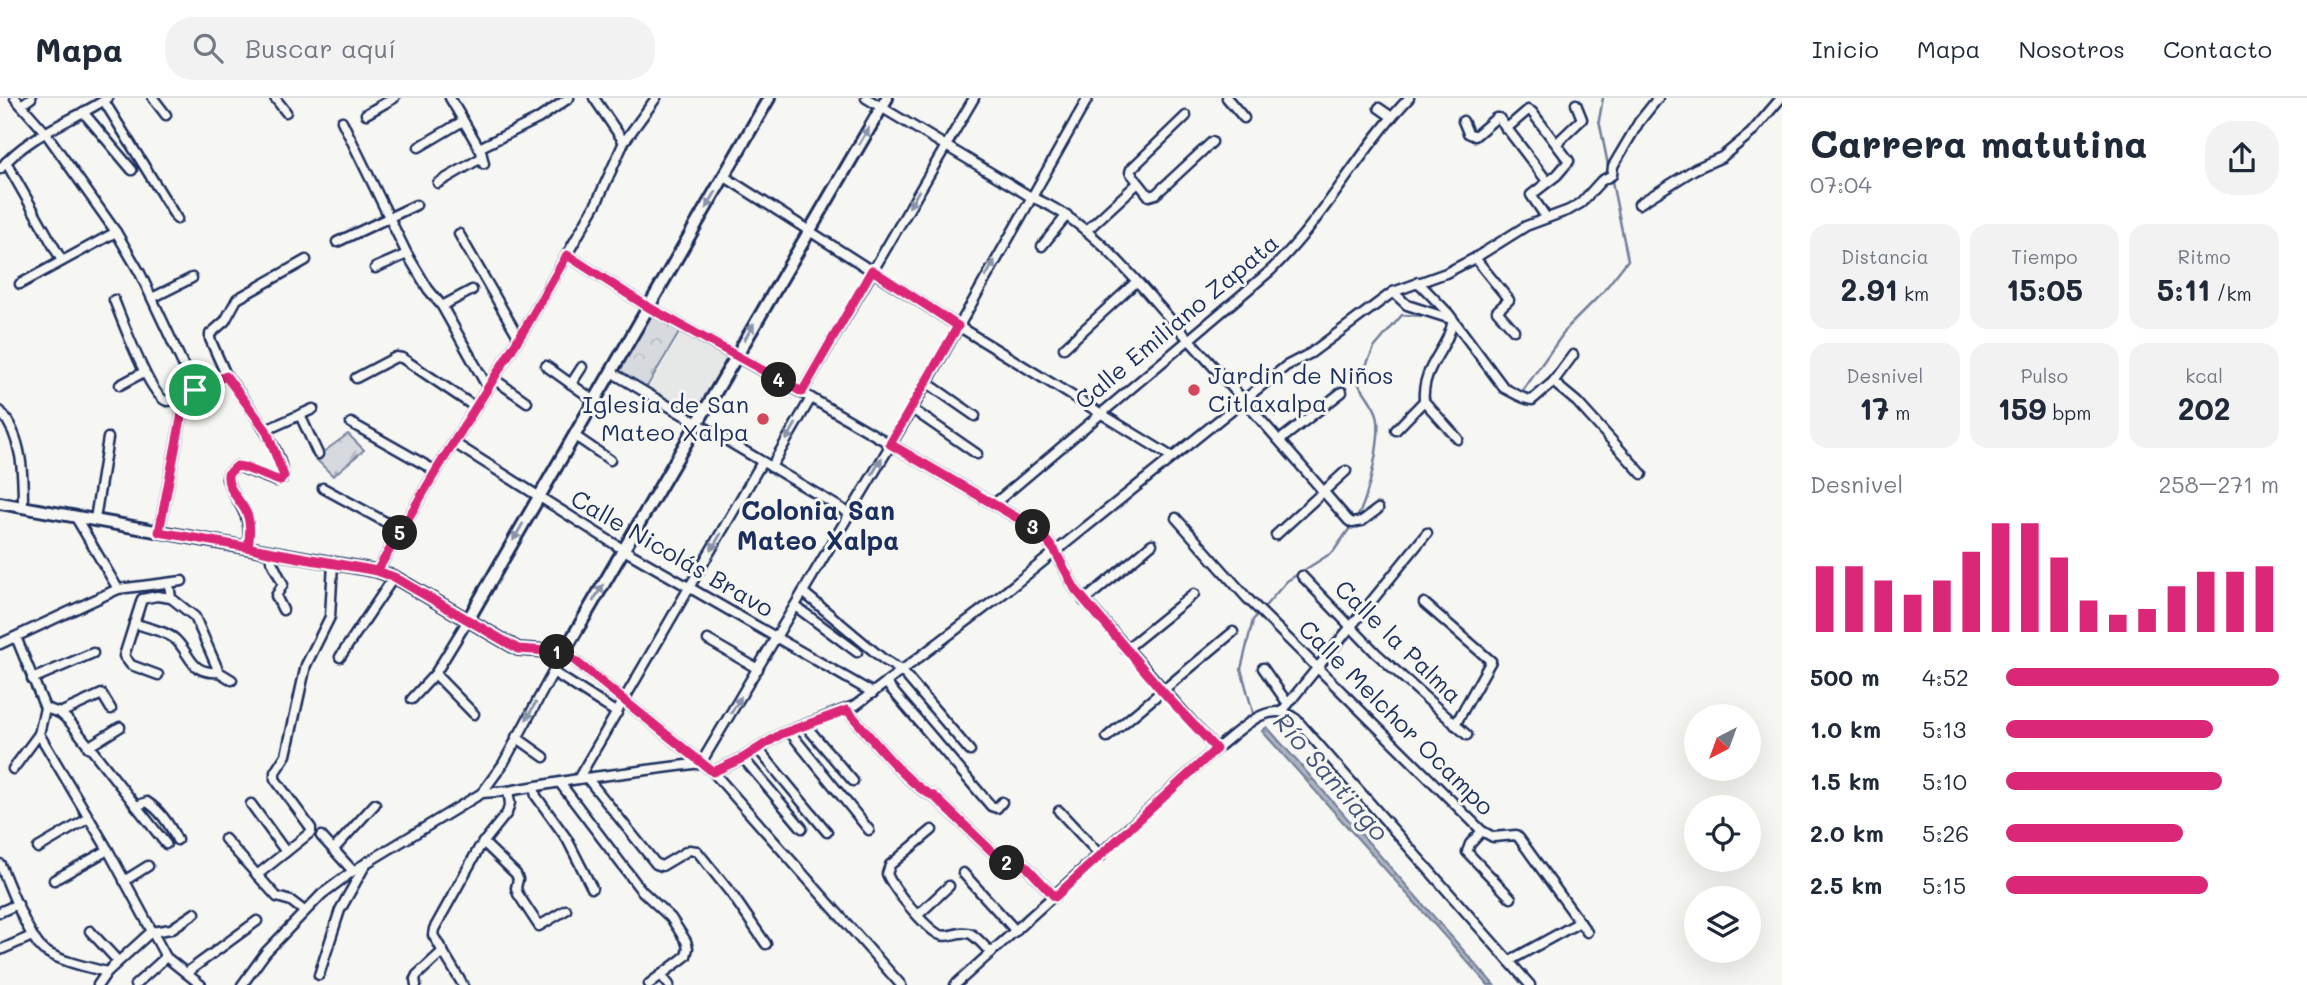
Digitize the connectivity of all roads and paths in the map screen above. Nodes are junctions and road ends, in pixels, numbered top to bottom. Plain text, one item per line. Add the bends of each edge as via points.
1 (31, 98) edge
2 (153, 98) edge
3 (275, 98) edge
4 (394, 98) edge
5 (569, 98) edge
6 (594, 98) edge
7 (656, 98) edge
8 (769, 98) edge
9 (866, 98) edge
10 (974, 98) edge
11 (1088, 98) edge
12 (1227, 98) edge
13 (1409, 98) edge
14 (1658, 98) edge
15 (1781, 98) edge
16 (106, 99) edge
17 (451, 99) edge
18 (18, 102) edge
19 (883, 103) edge
20 (1576, 104) dead end
21 (1379, 108) dead end
22 (83, 112) junction
23 (286, 112) dead end
24 (366, 114) dead end
25 (166, 115) dead end
26 (1186, 116) dead end
27 (1391, 117) junction
28 (1244, 118) dead end
29 (342, 121) dead end
30 (463, 121) junction
31 (1463, 121) dead end
32 (1506, 129) junction
33 (45, 132) junction
34 (624, 142) junction
35 (1212, 142) dead end
36 (1557, 143) junction
37 (945, 146) junction
38 (419, 147) dead end
39 (479, 148) junction
40 (3, 165) edge
41 (132, 170) dead end
42 (725, 177) junction
43 (1547, 181) junction
44 (438, 183) dead end
45 (1138, 183) junction
46 (1031, 197) junction
47 (1639, 204) dead end
48 (416, 205) dead end
49 (1067, 215) junction
50 (1546, 217) junction
51 (388, 218) junction
52 (177, 219) dead end
53 (808, 231) junction
54 (1086, 231) junction
55 (116, 232) junction
56 (459, 234) dead end
57 (337, 242) dead end
58 (1042, 246) dead end
59 (407, 254) junction
60 (567, 255) junction
61 (1475, 258) junction
62 (306, 260) dead end
63 (62, 261) junction
64 (375, 268) dead end
65 (872, 270) junction
66 (192, 278) dead end
67 (1136, 282) junction
68 (1418, 282) junction
69 (20, 284) dead end
70 (472, 290) dead end
71 (1393, 292) junction
72 (152, 298) junction
73 (114, 300) dead end
74 (442, 306) junction
75 (648, 307) junction
76 (1452, 325) junction
77 (958, 326) junction
78 (1514, 330) dead end
79 (519, 338) junction
80 (1189, 340) junction
81 (1064, 348) dead end
82 (735, 355) junction
83 (1573, 355) dead end
84 (546, 366) dead end
85 (582, 367) dead end
86 (144, 372) junction
87 (611, 372) junction
88 (226, 376) junction
89 (356, 378) dead end
90 (494, 379) junction
91 (1553, 382) junction
92 (926, 383) junction
93 (571, 384) junction
94 (120, 385) dead end
95 (488, 388) junction
96 (195, 390) junction
97 (802, 392) junction
98 (1342, 392) dead end
99 (185, 398) junction
100 (811, 398) junction
101 (1244, 400) junction
102 (595, 401) junction
103 (1424, 401) junction
104 (527, 402) dead end
105 (475, 407) junction
106 (313, 409) dead end
107 (912, 409) junction
108 (0, 411) edge
109 (1101, 413) junction
110 (300, 415) junction
111 (975, 416) dead end
112 (351, 422) dead end
113 (696, 423) junction
114 (266, 430) junction
115 (1396, 430) dead end
116 (575, 436) junction
117 (108, 438) dead end
118 (1458, 439) dead end
119 (1280, 440) junction
120 (454, 443) junction
121 (890, 444) junction
122 (318, 454) dead end
123 (977, 454) dead end
124 (1172, 457) junction
125 (610, 460) dead end
126 (762, 462) junction
127 (771, 467) junction
128 (436, 471) junction
129 (1346, 471) dead end
130 (1642, 474) dead end
131 (323, 488) dead end
132 (1322, 490) junction
133 (537, 497) junction
134 (0, 503) edge
135 (994, 504) junction
136 (23, 506) junction
137 (1378, 509) dead end
138 (849, 513) junction
139 (75, 516) junction
140 (1176, 518) dead end
141 (94, 519) junction
142 (402, 531) junction
143 (159, 532) junction
144 (1427, 533) dead end
145 (1276, 535) dead end
146 (1152, 544) dead end
147 (248, 547) junction
148 (624, 550) junction
149 (1055, 551) junction
150 (271, 553) junction
151 (333, 563) junction
152 (377, 571) junction
153 (1302, 576) dead end
154 (394, 577) junction
155 (182, 581) dead end
156 (169, 584) junction
157 (690, 588) junction
158 (118, 589) junction
159 (803, 592) junction
160 (1194, 594) dead end
161 (171, 598) junction
162 (1084, 601) junction
163 (1424, 603) dead end
164 (795, 606) junction
165 (283, 610) dead end
166 (468, 620) junction
167 (134, 623) junction
168 (1353, 627) junction
169 (1233, 632) dead end
170 (16, 637) junction
171 (777, 637) junction
172 (708, 640) dead end
173 (0, 644) edge
174 (1125, 649) junction
175 (564, 652) junction
176 (857, 652) dead end
177 (93, 653) dead end
178 (340, 657) dead end
179 (1263, 668) dead end
180 (1319, 668) junction
181 (758, 669) junction
182 (902, 671) junction
183 (219, 672) junction
184 (553, 672) junction
185 (436, 674) junction
186 (158, 675) dead end
187 (33, 679) junction
188 (232, 680) dead end
189 (886, 683) junction
190 (1163, 692) junction
191 (873, 693) junction
192 (412, 699) dead end
193 (625, 702) junction
194 (1286, 707) junction
195 (45, 708) junction
196 (111, 709) dead end
197 (847, 710) junction
198 (60, 713) junction
199 (617, 713) junction
200 (474, 714) dead end
201 (1455, 725) junction
202 (806, 726) junction
203 (120, 727) dead end
204 (789, 731) junction
205 (38, 734) junction
206 (1467, 735) dead end
207 (516, 737) junction
208 (1107, 737) dead end
209 (88, 747) junction
210 (758, 748) junction
211 (1216, 749) junction
212 (970, 751) dead end
213 (544, 757) dead end
214 (743, 758) junction
215 (701, 763) junction
216 (12, 769) dead end
217 (713, 772) junction
218 (582, 779) junction
219 (853, 781) dead end
220 (560, 783) junction
221 (534, 787) junction
222 (508, 791) junction
223 (482, 793) junction
224 (1002, 802) dead end
225 (251, 804) dead end
226 (375, 804) dead end
227 (136, 806) junction
228 (1059, 811) dead end
229 (89, 818) junction
230 (802, 828) dead end
231 (869, 830) dead end
232 (932, 830) dead end
233 (1482, 831) junction
234 (827, 832) dead end
235 (321, 836) dead end
236 (225, 839) dead end
237 (177, 840) dead end
238 (483, 842) junction
239 (166, 844) dead end
240 (38, 848) dead end
241 (334, 849) junction
242 (107, 850) junction
243 (286, 852) junction
244 (1101, 856) junction
245 (367, 862) junction
246 (0, 864) edge
247 (148, 866) dead end
248 (353, 871) junction
249 (964, 873) dead end
250 (257, 875) junction
251 (54, 880) dead end
252 (124, 881) junction
253 (949, 886) dead end
254 (592, 888) dead end
255 (1055, 897) junction
256 (1511, 898) dead end
257 (18, 904) junction
258 (566, 910) dead end
259 (304, 911) junction
260 (0, 912) edge
261 (195, 913) dead end
262 (918, 915) junction
263 (257, 921) dead end
264 (1580, 922) junction
265 (90, 931) dead end
266 (1016, 931) junction
267 (151, 932) junction
268 (1587, 932) dead end
269 (32, 936) junction
270 (766, 944) dead end
271 (0, 950) edge
272 (443, 951) junction
273 (991, 953) junction
274 (166, 957) junction
275 (118, 961) junction
276 (1509, 961) junction
277 (107, 972) junction
278 (186, 973) junction
279 (319, 975) dead end
280 (661, 975) junction
281 (649, 984) edge
282 (98, 985) edge
283 (135, 985) edge
284 (201, 985) edge
285 (242, 985) edge
286 (416, 985) edge
287 (463, 985) edge
288 (669, 985) edge
289 (901, 985) edge
290 (956, 985) edge
291 (1530, 985) edge

1 - 18 street
2 - 25 street
3 - 23 street
4 - 24 street
5 - 39 street
6 - 34 street
7 - 34 street
8 - 42 main road
9 - 19 street
10 - 37 street
11 - 46 street
12 - 28 street
13 - 27 street, Calle Emiliano Zapata
14 - 50 street via 1606,178 1581,203
15 - 47 street via 1751,133 1722,157
16 - 22 street
16 - 52 street
17 - 30 street
18 - 33 street
19 - 37 street
53 -> 19 main road
20 - 36 street via 1581,119
21 - 27 street
22 - 33 street
22 - 41 street
26 - 45 street via 1131,169
27 - 80 street, Calle Emiliano Zapata via 1296,247
29 - 51 street
30 - 38 street
30 - 39 street
31 - 32 street via 1471,135 1496,118
32 - 36 street via 1528,110
32 - 43 street
33 - 40 street
33 - 55 street
34 - 60 street
35 - 45 street via 1153,196
36 - 43 street via 1569,161
37 - 46 street
37 -> 65 street
39 - 44 street via 482,161
40 - 63 street
42 - 53 street
42 -> 75 main road
43 - 50 street via 1531,195
45 - 54 street
46 - 49 street
77 -> 46 street
48 - 51 street
49 - 54 street
49 - 58 street
50 - 61 street
51 - 57 street
51 - 59 street
53 - 65 street
82 -> 53 main road
54 - 67 street
55 - 63 street
55 - 72 street
56 - 79 street
59 - 64 street
59 - 74 street
60 - 75 street
60 - 79 street
61 - 68 street
61 - 78 street via 1510,300 1497,311
62 - 88 street via 237,299 225,321 210,334
63 - 69 street
65 - 77 street
65 - 97 street
66 - 72 street
67 - 80 street
67 - 81 street
68 - 71 street
68 - 76 street
70 - 74 street
71 - 76 street via 1407,305
71 - 101 street
72 - 96 street
73 - 86 street
74 - 95 street
75 - 82 street
75 - 87 main road
76 - 91 street via 1504,388 1532,400
76 - 103 street via 1423,386
77 - 92 street
77 - 109 street
79 - 90 street
80 - 101 street
80 - 109 street, Calle Emiliano Zapata
82 - 97 street
82 - 113 main road
83 - 91 street
84 - 93 street
85 - 93 street
86 - 94 street
86 - 99 street via 158,397 168,401
87 - 102 main road
87 - 113 street
88 - 96 street
88 - 114 street
89 - 105 street via 402,358
90 - 95 street
90 - 104 street
91 - 130 street
92 - 107 street
92 - 111 street
93 - 102 street
95 - 105 street
96 - 99 street
97 - 100 street
98 - 119 street
99 - 143 street
100 - 121 street
100 -> 127 street
101 - 119 street
101 - 124 street
102 - 116 main road
103 - 115 street
103 - 118 street
105 - 120 street
106 - 110 street
107 - 121 street
107 - 123 street
108 - 136 street via 15,433
109 - 124 street
109 - 135 street, Calle Emiliano Zapata
110 - 114 street
110 - 122 street
112 - 128 street
113 - 126 street
113 - 148 main road
114 - 147 street via 282,479 276,481 237,466 228,474 250,522
116 - 125 street
116 - 133 main road
117 - 141 street
119 - 132 street
120 - 128 street
120 - 133 street, Calle Nicolás Bravo
121 - 135 street
138 -> 121 street
124 - 149 street
126 - 127 street
126 -> 157 street
127 - 138 street
128 - 142 street
129 - 132 street
131 - 142 street
132 - 137 street via 1358,521
132 - 145 street
133 - 148 street, Calle Nicolás Bravo
133 -> 166 main road
134 - 136 main road
135 - 149 street via 1038,530
136 - 139 main road
138 - 159 street
139 - 141 main road
139 - 158 street
140 - 180 street, Calle Melchor Ocampo via 1236,587
141 - 143 main road
142 - 152 street
143 - 147 main road
144 - 168 street
146 - 162 street
147 - 150 main road
148 - 157 street, Calle Nicolás Bravo
175 -> 148 main road
149 - 162 street
149 - 182 street
150 - 151 main road
150 - 165 street via 283,584 276,596
151 - 152 main road
151 - 243 street via 330,617 306,665 286,755 275,772 275,779 311,828
152 - 154 main road
153 - 168 street, Calle la Palma
154 - 166 main road
154 - 178 street
155 - 156 street
156 - 158 street
156 - 161 street
157 - 171 street, Calle Nicolás Bravo
157 - 193 street
158 - 170 street
159 - 164 street
159 - 182 street
160 - 174 street
161 - 167 street via 142,599
161 - 183 street via 195,617
162 - 174 street
163 - 201 street via 1491,660
164 - 171 street
164 - 176 street
166 - 175 main road via 518,649
166 - 185 street
167 - 183 street via 173,638 194,667
167 - 186 street via 124,656 131,664
168 - 180 street
168 - 201 street, Calle la Palma
169 - 190 street
170 - 173 street
170 - 187 street
171 - 181 street
171 - 191 street, Calle Nicolás Bravo
172 - 181 street
174 - 190 street
175 - 184 street
175 - 193 street
177 - 187 street
179 - 194 street
180 - 194 street
180 - 233 street, Calle Melchor Ocampo
215 -> 181 street
182 - 189 street
182 - 212 street
183 - 188 street
184 - 199 street
184 -> 207 street
185 - 192 street
185 - 200 street
187 - 195 street
189 - 191 street
189 - 224 street via 991,806 997,808
190 - 208 street
190 - 211 street
191 - 197 street
193 - 199 street
193 - 215 street
194 - 211 street via 1262,714
194 - 276 street
195 - 198 street
195 - 205 street
196 - 198 street via 102,694
197 - 202 street
197 - 255 street via 912,782 934,796 1002,861 1023,863
198 - 209 street
199 - 218 street
201 - 206 street, Calle la Palma
202 - 204 street
202 - 219 street
203 - 209 street
204 - 210 street
204 - 231 street
205 - 216 street
205 - 229 street
207 - 213 street
207 - 223 street
209 - 227 street
210 - 214 street
210 - 234 street
211 - 244 street
214 - 217 street
214 - 230 street
215 - 217 street
215 - 218 street
217 - 289 street
218 - 220 street
218 - 270 street via 656,864 662,866 697,850
220 - 221 street
220 - 280 street via 686,941 686,956
221 - 222 street
221 - 254 street
222 - 223 street
222 - 238 street via 507,813
223 - 245 street
225 - 243 street
226 - 241 street
227 - 237 street via 147,802 171,825
227 - 239 street
228 - 244 street
229 - 240 street
229 - 242 street
232 - 262 street via 890,865 887,874
233 - 256 street via 1467,852
233 - 264 street, Calle Melchor Ocampo via 1493,837 1516,835
235 - 241 street
236 - 250 street
238 - 258 street via 516,874 518,894 540,926
238 - 272 street via 433,929
241 - 248 street
242 - 251 street
242 - 252 street
243 - 250 street
244 - 255 street
245 - 248 street
245 - 279 street via 340,910
246 - 257 street
247 - 252 street
248 - 259 street
249 - 266 street
250 - 259 street via 281,900
252 - 267 street
253 - 262 street
255 - 266 street
257 - 260 street
257 - 269 street
259 - 285 street
261 - 267 street via 171,929
262 - 273 street via 939,935 971,934
263 - 278 street
264 - 268 street, Calle Melchor Ocampo
264 - 276 street
265 - 275 street
266 - 273 street
267 - 274 street
267 - 275 street
269 - 271 street
269 - 277 street via 44,951
272 - 286 street via 417,975
272 - 287 street
273 - 290 street
274 - 278 street
274 - 283 street
275 - 277 street
276 - 291 street
277 - 282 street
278 - 284 street
280 - 281 street
280 - 288 street

